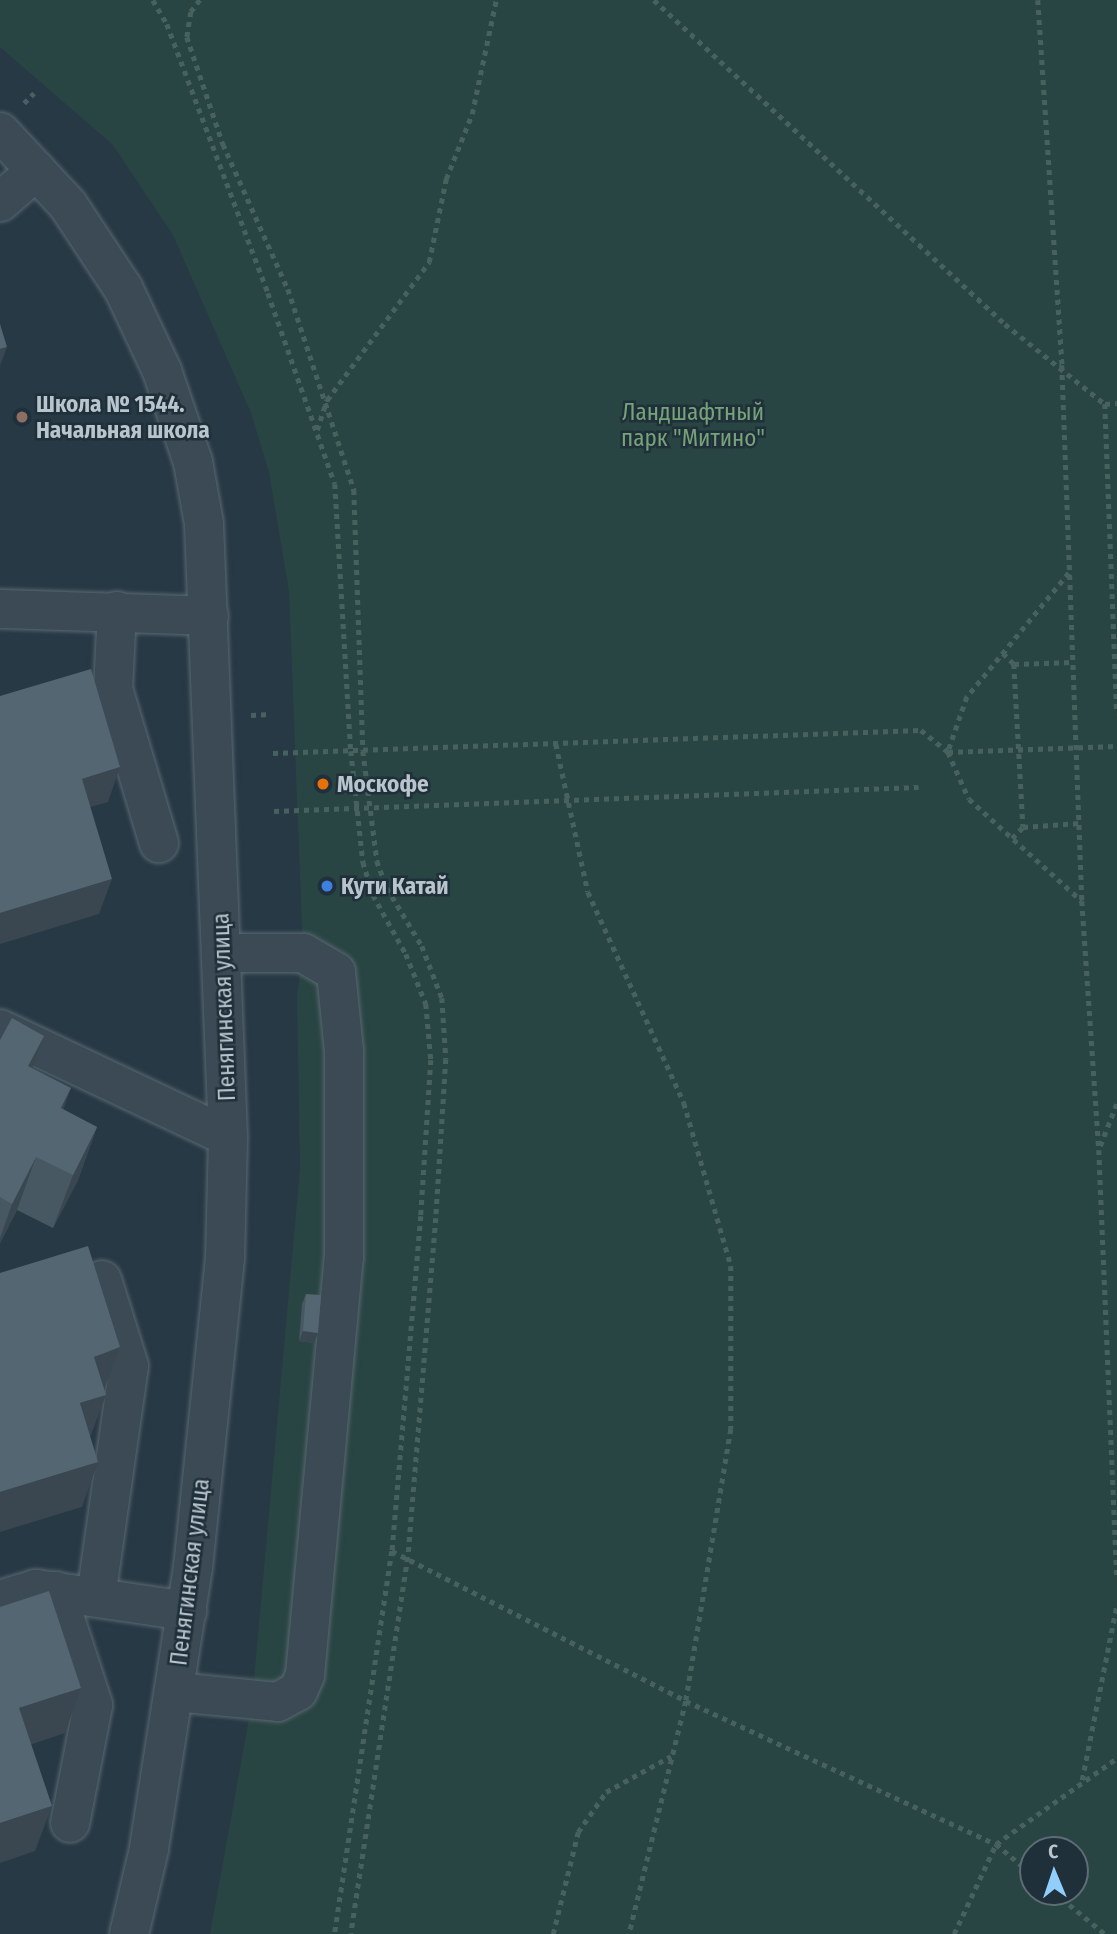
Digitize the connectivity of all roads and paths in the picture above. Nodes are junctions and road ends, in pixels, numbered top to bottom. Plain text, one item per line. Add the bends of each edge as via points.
1 (496, 0) edge
2 (654, 0) edge
3 (1038, 0) edge
4 (0, 132) edge
5 (36, 171) junction
6 (0, 202) edge
7 (1062, 365) junction
8 (1117, 403) edge
9 (1105, 404) junction
10 (316, 430) dead end
11 (1070, 572) junction
12 (0, 609) edge
13 (117, 611) junction
14 (209, 616) junction
15 (1003, 653) junction
16 (1073, 662) junction
17 (1014, 664) junction
18 (1117, 714) edge
19 (556, 744) junction
20 (1117, 746) edge
21 (1076, 747) junction
22 (948, 752) junction
23 (273, 753) dead end
24 (919, 787) dead end
25 (566, 798) junction
26 (274, 811) dead end
27 (1080, 823) junction
28 (1023, 827) junction
29 (1013, 838) junction
30 (159, 843) dead end
31 (1082, 901) junction
32 (222, 953) junction
33 (0, 1029) edge
34 (1117, 1104) edge
35 (228, 1137) junction
36 (1098, 1150) junction
37 (102, 1280) edge
38 (391, 1550) dead end
39 (1117, 1576) edge
40 (56, 1591) junction
41 (96, 1597) junction
42 (0, 1600) edge
43 (1117, 1603) edge
44 (187, 1611) junction
45 (174, 1692) junction
46 (686, 1701) junction
47 (671, 1756) junction
48 (1117, 1758) edge
49 (1082, 1781) junction
50 (70, 1823) dead end
51 (996, 1844) junction
52 (1019, 1863) edge
53 (1071, 1906) edge
54 (129, 1934) edge
55 (554, 1934) edge
56 (629, 1934) edge
57 (954, 1934) edge
58 (1105, 1934) edge

1 - 10 path via 471,114 446,178 429,262 327,400
2 - 7 path via 1005,324
3 - 7 path
4 - 5 street, Пенягинская улица
5 - 6 street
5 - 14 street, Пенягинская улица via 68,205 123,288 163,370 193,462 204,524
7 - 9 path
7 - 11 path
8 - 9 path
9 - 18 path
11 - 15 path
11 - 16 path
12 - 13 street
13 - 14 street
13 - 30 street via 113,689
14 - 32 street, Пенягинская улица
15 - 17 path
15 - 22 path via 967,697
16 - 17 path
16 - 21 path
17 - 28 path
19 - 22 path via 921,730
19 - 23 path
19 - 25 path
20 - 21 path
21 - 22 path
21 - 27 path
22 - 29 path via 969,799
24 - 25 path
25 - 26 path
25 - 46 path via 588,892 684,1103 732,1266 731,1429
27 - 28 path
27 - 31 path
28 - 29 path
29 - 31 path
31 - 36 path
32 - 35 street, Пенягинская улица
32 - 45 street via 303,953 336,972 344,1051 344,1257 305,1675 298,1691 278,1702
33 - 35 street
34 - 36 path
35 - 44 street, Пенягинская улица via 225,1258
36 - 39 path
37 - 41 street via 129,1366
38 - 46 path
40 - 41 street
40 - 42 street via 36,1589
40 - 50 street via 93,1705
41 - 44 street
43 - 49 path
44 - 45 street, Пенягинская улица
45 - 54 street, Пенягинская улица via 149,1849
46 - 47 path
46 - 51 path
47 - 55 path via 606,1792 578,1832
47 - 56 path
48 - 49 path
49 - 51 path
51 - 52 path
51 - 57 path
53 - 58 path

